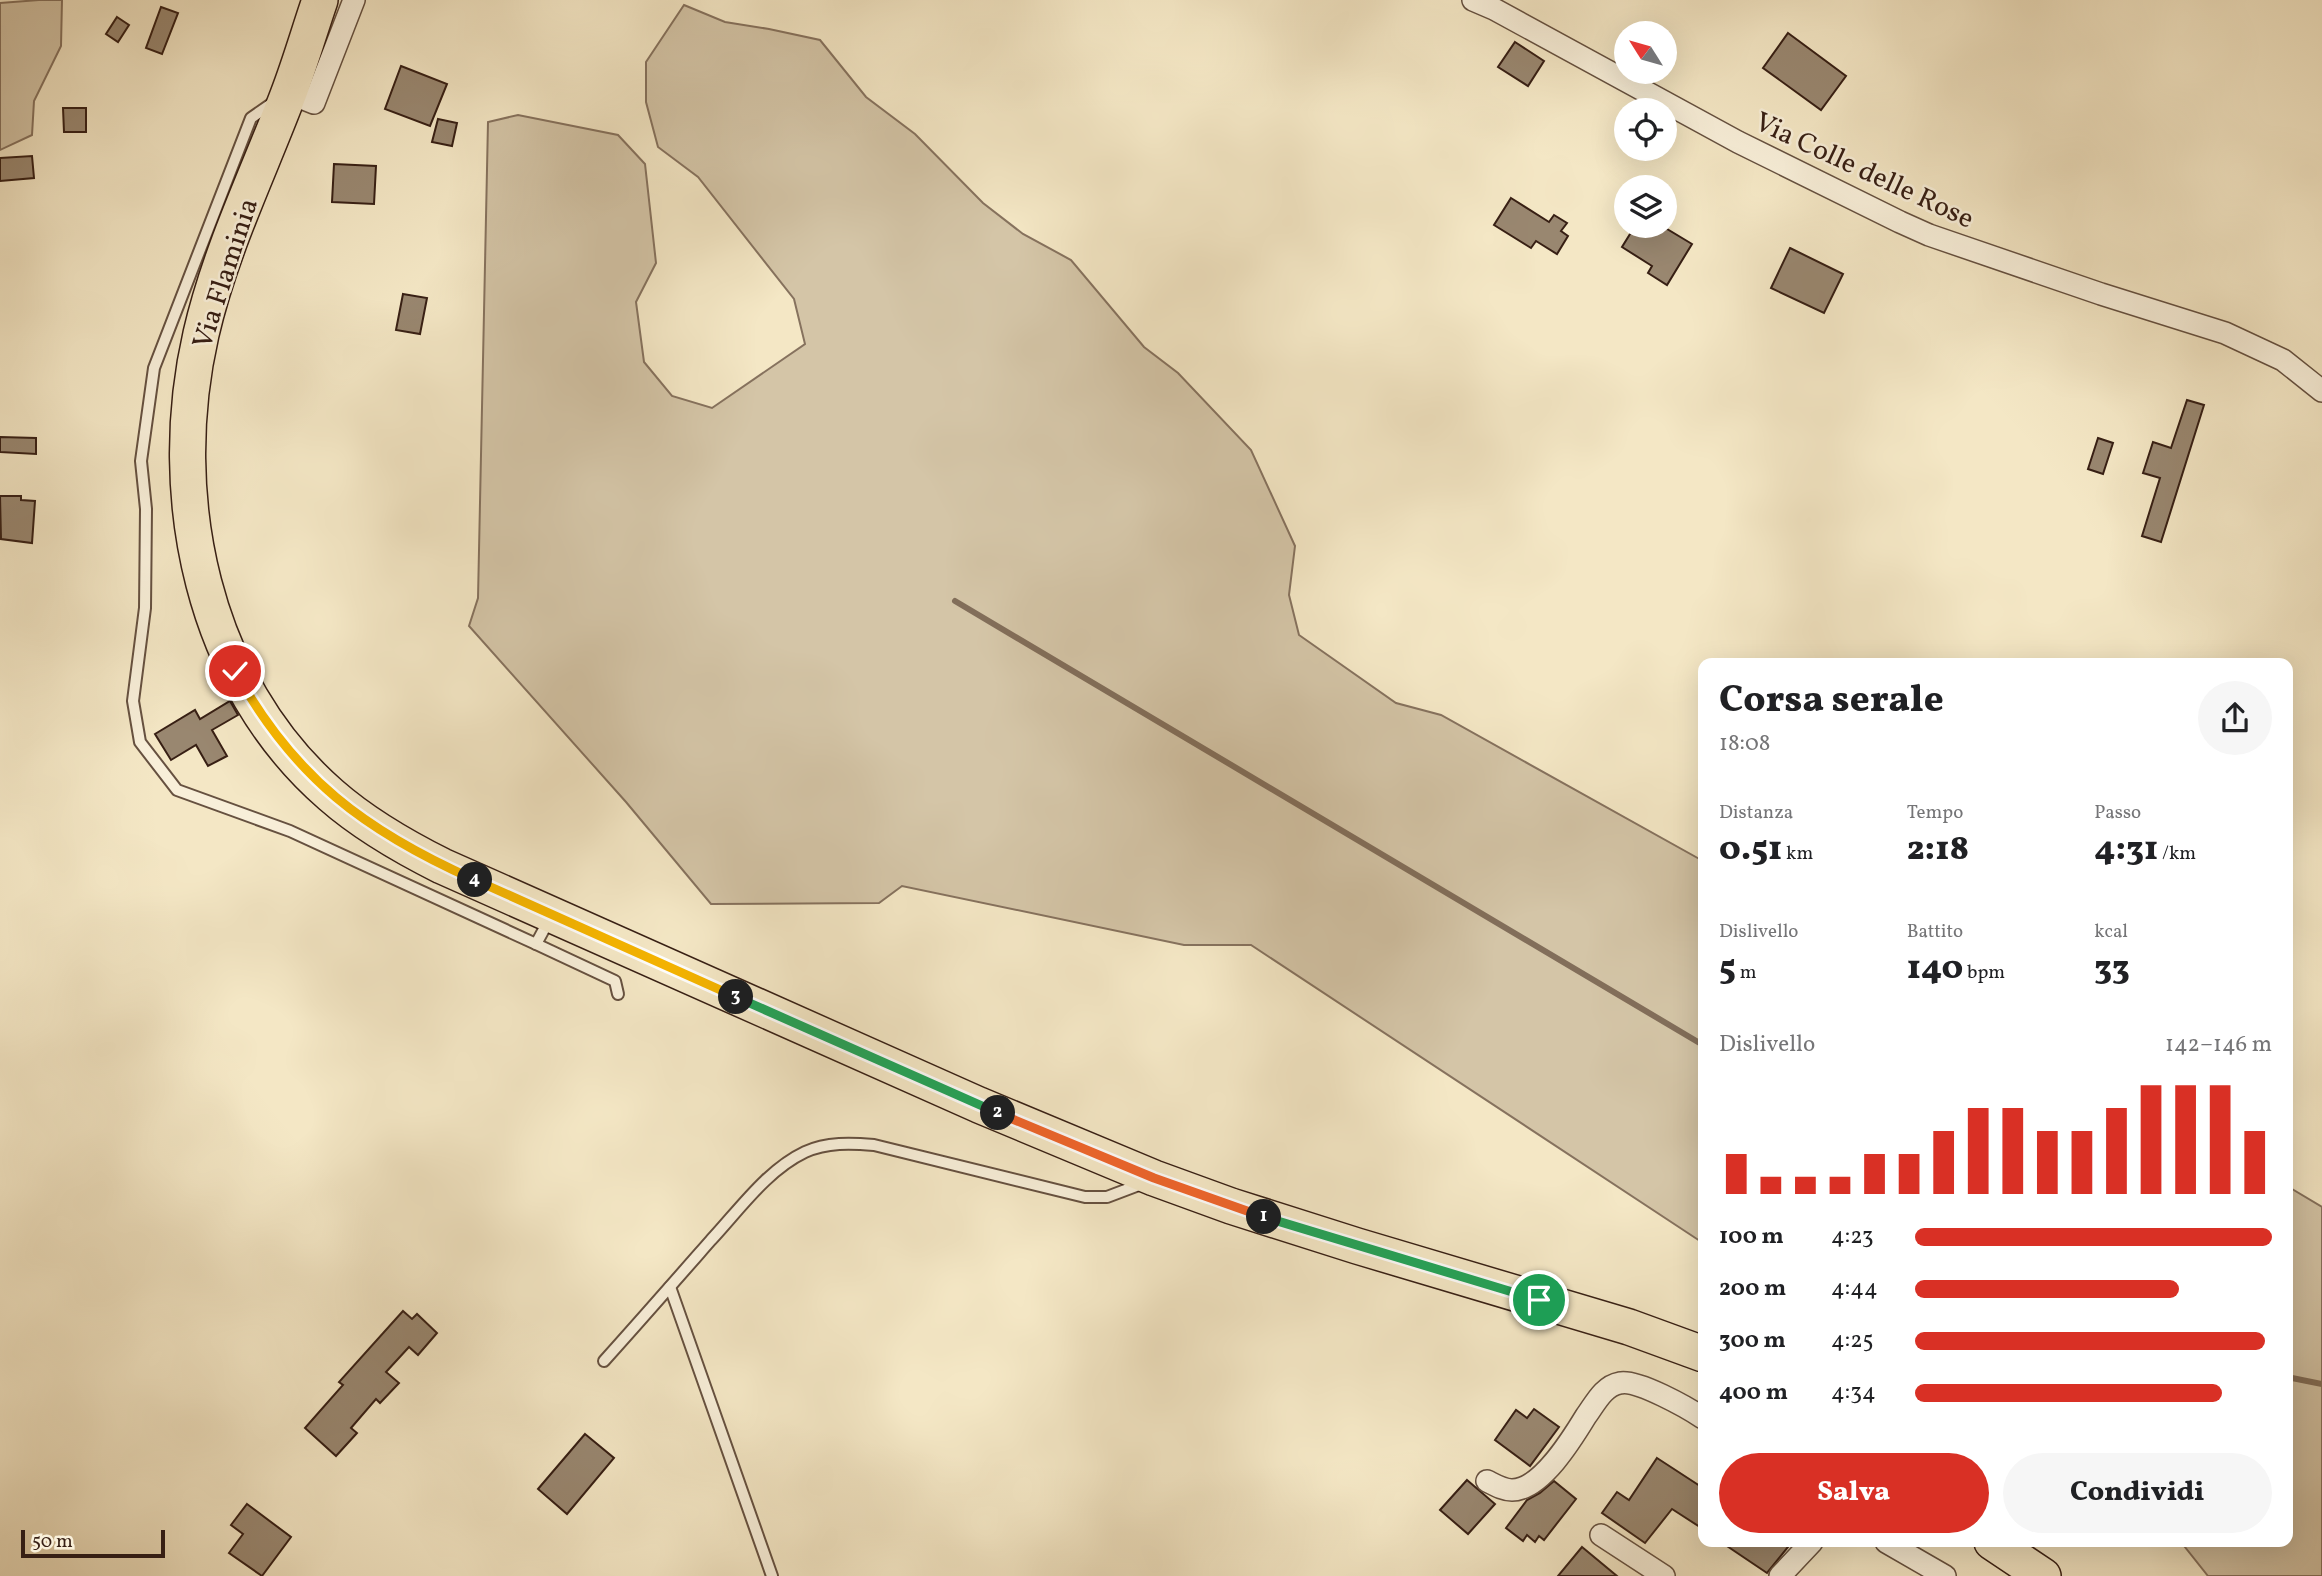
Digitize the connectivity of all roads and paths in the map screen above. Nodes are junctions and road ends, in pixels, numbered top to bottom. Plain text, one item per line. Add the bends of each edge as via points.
1 (320, 0) edge
2 (354, 0) edge
3 (1473, 0) edge
4 (289, 93) junction
5 (2322, 391) edge
6 (544, 929) junction
7 (618, 994) dead end
8 (1154, 1178) junction
9 (670, 1287) junction
10 (1698, 1352) edge
11 (604, 1361) dead end
12 (1698, 1416) edge
13 (1487, 1481) dead end
14 (1601, 1535) dead end
15 (1807, 1547) edge
16 (1895, 1547) edge
17 (2000, 1547) edge
18 (772, 1576) edge
19 (1664, 1576) edge
20 (1780, 1576) edge
21 (1945, 1576) edge
22 (2043, 1576) edge

1 - 4 main road, Via Flaminia
2 - 4 street via 314,103
3 - 5 street, Via Colle delle Rose via 1738,142 1900,222 2225,333 2283,360
4 - 6 main road, Via Flaminia via 224,257 194,374 188,492 212,611 227,653 255,705 329,794 362,820
4 - 6 lane via 251,118 154,368 141,461 146,509 145,608 133,701 140,743 177,790
6 - 7 lane via 615,981
6 - 8 main road, Via Flaminia
8 - 9 lane via 1107,1197 1085,1198 874,1145 826,1146 805,1152 768,1178
8 - 10 main road, Via Flaminia via 1270,1219 1629,1327
9 - 11 lane
9 - 18 lane
12 - 13 street via 1665,1396 1619,1383 1606,1389 1538,1479 1514,1490
14 - 19 street
15 - 20 street
16 - 21 street
17 - 22 main road

